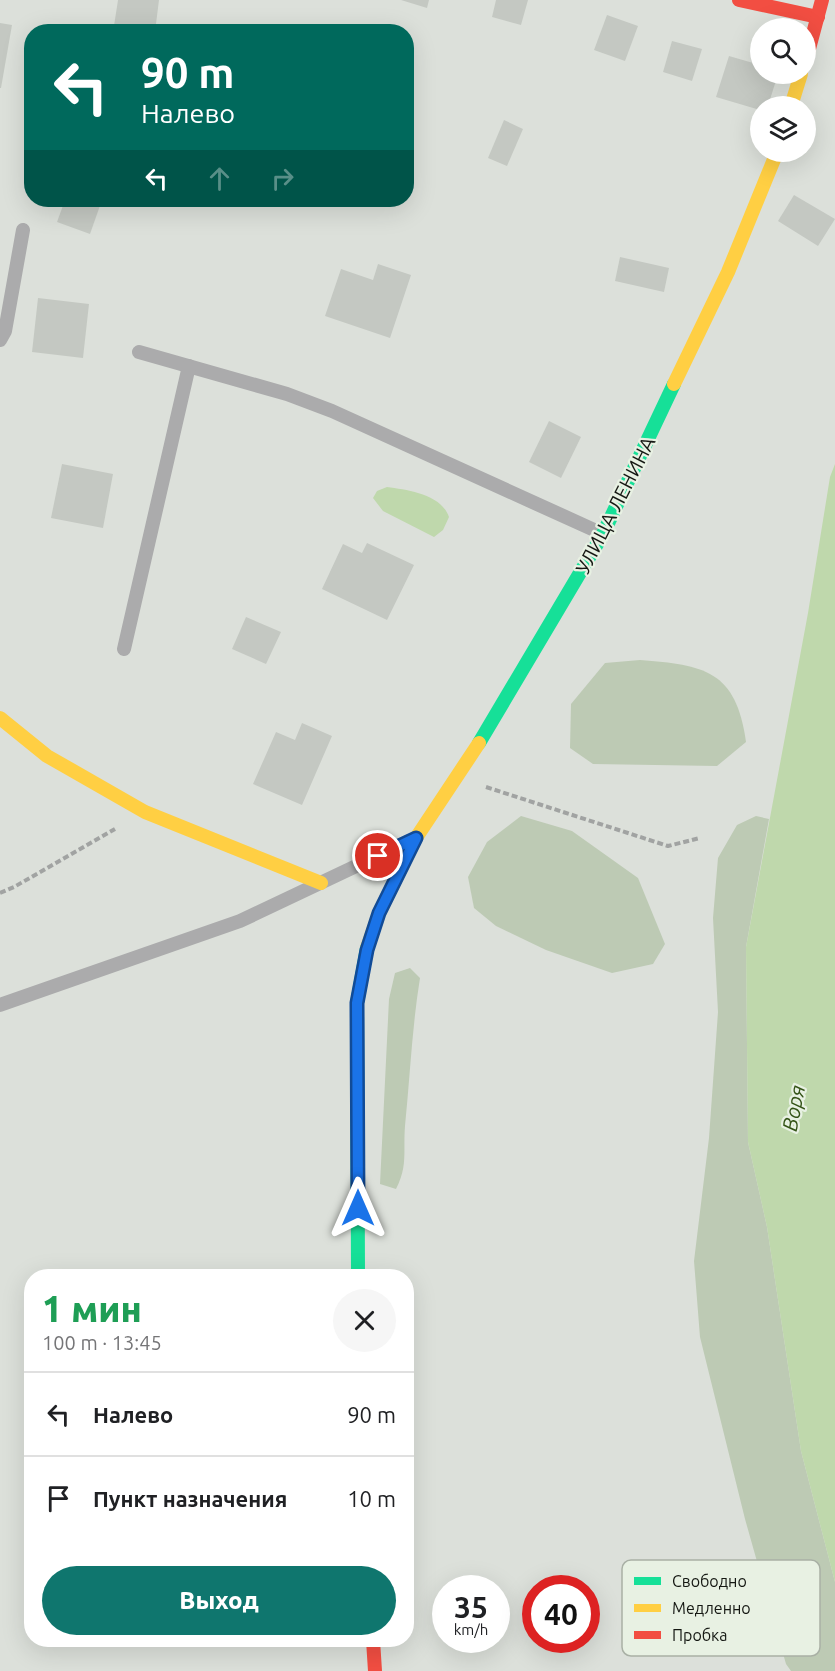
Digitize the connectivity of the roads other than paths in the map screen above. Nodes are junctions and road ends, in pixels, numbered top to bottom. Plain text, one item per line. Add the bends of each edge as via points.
1 (739, 0) edge
2 (822, 0) edge
3 (818, 17) junction
4 (816, 24) edge
5 (773, 162) edge
6 (23, 230) dead end
7 (0, 340) edge
8 (139, 352) dead end
9 (189, 366) junction
10 (603, 534) junction
11 (124, 649) dead end
12 (0, 718) edge
13 (416, 838) junction
14 (321, 883) junction
15 (0, 1005) edge
16 (358, 1269) edge
17 (373, 1647) edge
18 (375, 1671) edge

1 - 3 street
2 - 3 street
3 - 4 street
5 - 10 street, УЛИЦА ЛЕНИНА via 723,283
6 - 7 lane via 5,331
8 - 9 lane
9 - 10 lane via 332,411
9 - 11 lane
10 - 13 street, УЛИЦА ЛЕНИНА via 550,627
12 - 14 street via 47,756 145,812
13 - 14 lane
13 - 16 street, УЛИЦА ЛЕНИНА via 379,913 357,1003
14 - 15 lane via 240,921
17 - 18 street

